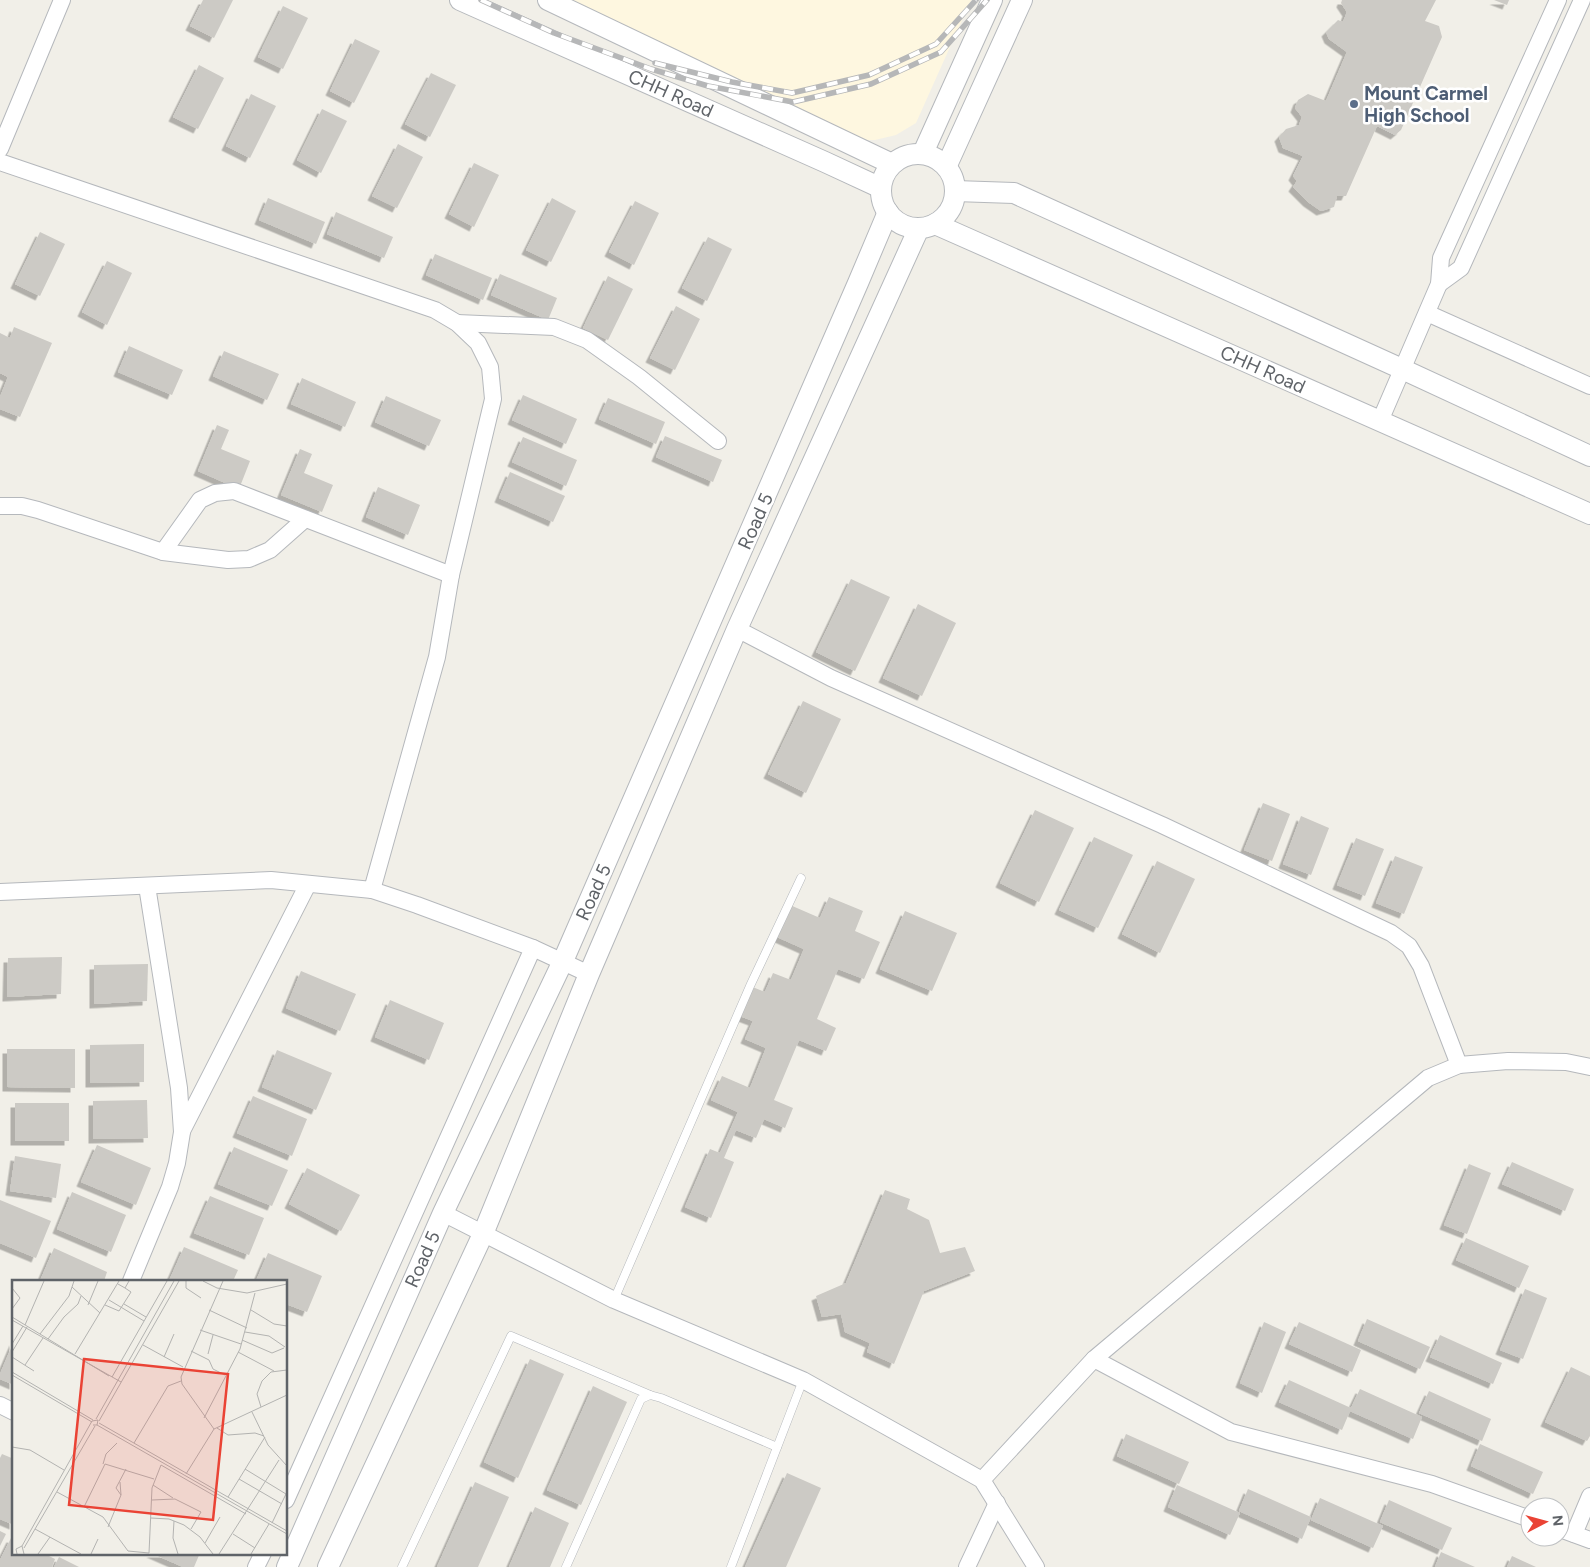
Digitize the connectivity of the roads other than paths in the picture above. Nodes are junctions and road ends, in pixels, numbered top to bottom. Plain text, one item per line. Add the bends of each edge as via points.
1 (62, 0) edge
2 (460, 0) edge
3 (548, 0) edge
4 (992, 0) edge
5 (1022, 0) edge
6 (1558, 0) edge
7 (1582, 0) edge
8 (0, 149) edge
9 (923, 153) junction
10 (0, 162) edge
11 (892, 164) junction
12 (947, 165) junction
13 (881, 188) junction
14 (955, 191) junction
15 (888, 212) junction
16 (927, 226) junction
17 (1440, 284) junction
18 (1427, 313) junction
19 (457, 324) junction
20 (1402, 369) junction
21 (1590, 386) edge
22 (1380, 421) junction
23 (718, 441) dead end
24 (1590, 456) edge
25 (0, 506) edge
26 (1590, 514) edge
27 (306, 519) junction
28 (163, 552) junction
29 (451, 575) junction
30 (737, 629) junction
31 (801, 878) dead end
32 (308, 884) junction
33 (147, 886) junction
34 (372, 890) junction
35 (0, 892) edge
36 (533, 948) junction
37 (563, 961) junction
38 (590, 974) junction
39 (1460, 1066) junction
40 (1590, 1067) edge
41 (182, 1132) junction
42 (443, 1213) junction
43 (482, 1234) junction
44 (131, 1280) edge
45 (614, 1300) junction
46 (1094, 1359) junction
47 (803, 1380) junction
48 (650, 1395) junction
49 (0, 1405) edge
50 (12, 1411) edge
51 (777, 1447) junction
52 (982, 1480) junction
53 (288, 1496) edge
54 (1590, 1496) edge
55 (997, 1504) junction
56 (1520, 1515) edge
57 (1570, 1527) edge
58 (1570, 1533) edge
59 (1590, 1540) edge
60 (262, 1554) edge
61 (256, 1567) edge
62 (287, 1567) edge
63 (328, 1567) edge
64 (402, 1567) edge
65 (566, 1567) edge
66 (731, 1567) edge
67 (967, 1567) edge
68 (1036, 1567) edge

1 - 8 street
2 - 13 street, CHH Road
3 - 11 street, CHH Road
4 - 9 street
5 - 12 street
6 - 17 street via 1441,258
7 - 17 street via 1461,268
9 - 11 street via 908,155
9 - 12 street
10 - 19 street via 435,310
11 - 13 street via 884,175
12 - 14 street
13 - 15 street via 882,201
14 - 16 street via 950,210
14 - 20 street via 1014,193
15 - 16 street via 907,226
15 - 37 street, Road 5
16 - 22 street, CHH Road
16 - 30 street, Road 5
17 - 18 street
18 - 20 street
18 - 21 street
19 - 23 street via 554,327 587,340 639,376
19 - 29 street via 478,343 490,367 493,399
20 - 22 street
20 - 24 street
22 - 26 street, CHH Road
25 - 28 street via 38,510
27 - 28 street via 270,550 249,559 228,560
27 - 28 street via 234,491 215,493 200,500
27 - 29 street
29 - 34 street via 436,657
30 - 38 street, Road 5
30 - 39 street via 831,678 1154,821 1391,933 1409,946 1421,966
31 - 45 lane via 750,986
32 - 33 street via 271,880
32 - 34 street
32 - 41 street
33 - 35 street
33 - 41 street via 179,1088
34 - 36 street
36 - 37 street
36 - 53 street
37 - 38 street
37 - 42 street, Road 5
38 - 43 street, Road 5
39 - 40 street via 1508,1061 1566,1062
39 - 46 street via 1428,1078
41 - 44 street via 170,1187
42 - 43 street
42 - 62 street, Road 5
43 - 45 street
43 - 63 street, Road 5
45 - 47 street
46 - 52 street
46 - 56 street via 1231,1432 1432,1484
47 - 51 lane
47 - 52 street
48 - 51 lane
48 - 64 lane via 511,1336
48 - 65 lane via 640,1399
49 - 50 street
51 - 66 lane
52 - 55 street
54 - 57 street
55 - 67 street
55 - 68 street
58 - 59 street
60 - 61 street

